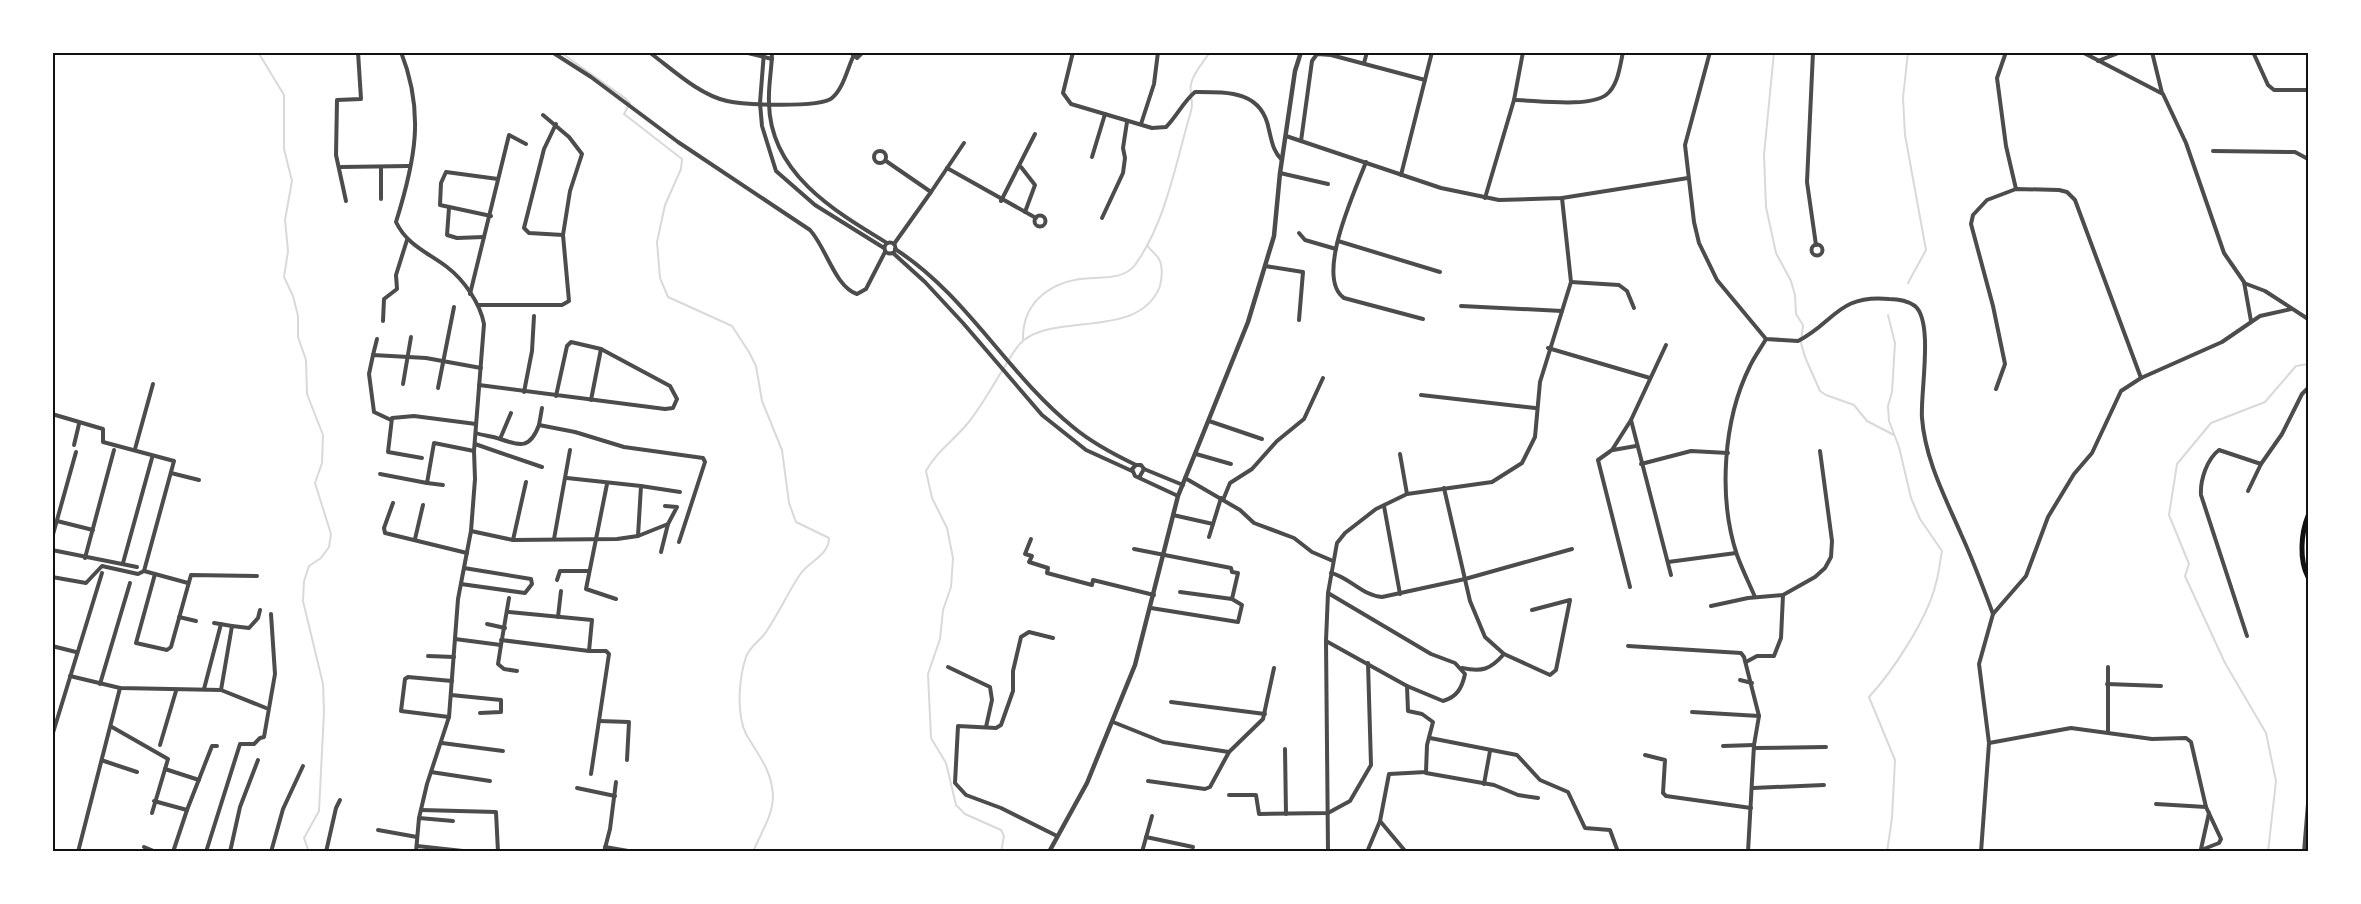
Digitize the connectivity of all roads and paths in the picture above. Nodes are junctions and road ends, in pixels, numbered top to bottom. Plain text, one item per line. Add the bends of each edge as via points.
1 (358, 52) edge
2 (401, 52) edge
3 (552, 52) edge
4 (649, 52) edge
5 (744, 52) edge
6 (772, 52) edge
7 (863, 52) edge
8 (1073, 52) edge
9 (1158, 52) edge
10 (1300, 52) edge
11 (1368, 52) edge
12 (1432, 52) edge
13 (1523, 52) edge
14 (1623, 52) edge
15 (1710, 52) edge
16 (1813, 52) edge
17 (2007, 52) edge
18 (2082, 52) edge
19 (2121, 52) edge
20 (2152, 52) edge
21 (2253, 52) edge
22 (764, 55) edge
23 (851, 55) edge
24 (772, 59) junction
25 (2098, 61) junction
26 (1364, 63) junction
27 (1425, 80) junction
28 (2308, 90) edge
29 (2163, 94) junction
30 (1514, 99) junction
31 (760, 103) junction
32 (769, 104) junction
33 (1105, 114) junction
34 (543, 115) dead end
35 (1127, 122) junction
36 (556, 124) junction
37 (1141, 124) junction
38 (1035, 134) dead end
39 (1286, 136) junction
40 (1301, 141) junction
41 (964, 143) dead end
42 (526, 144) dead end
43 (2213, 151) dead end
44 (1092, 157) dead end
45 (2308, 159) edge
46 (886, 160) dead end
47 (1282, 160) junction
48 (1366, 162) junction
49 (409, 166) junction
50 (341, 167) junction
51 (381, 167) junction
52 (1021, 167) junction
53 (947, 168) junction
54 (1280, 173) junction
55 (1401, 175) junction
56 (1688, 178) junction
57 (498, 179) junction
58 (1328, 184) dead end
59 (2016, 189) junction
60 (931, 192) junction
61 (1485, 198) junction
62 (1562, 198) junction
63 (381, 200) dead end
64 (346, 201) dead end
65 (1001, 201) junction
66 (449, 208) junction
67 (834, 208) junction
68 (1025, 212) junction
69 (828, 214) junction
70 (491, 216) junction
71 (1036, 218) dead end
72 (1102, 218) dead end
73 (1299, 233) dead end
74 (563, 235) junction
75 (484, 237) junction
76 (407, 240) junction
77 (1338, 241) junction
78 (1816, 245) dead end
79 (886, 248) junction
80 (894, 249) junction
81 (1336, 249) junction
82 (1265, 266) junction
83 (1440, 272) dead end
84 (1571, 282) junction
85 (2244, 282) junction
86 (470, 294) junction
87 (479, 305) junction
88 (1461, 306) dead end
89 (454, 307) dead end
90 (1634, 308) dead end
91 (2291, 309) junction
92 (1562, 311) junction
93 (2302, 314) junction
94 (2308, 314) edge
95 (534, 316) dead end
96 (1423, 319) dead end
97 (2308, 319) edge
98 (1299, 320) dead end
99 (383, 321) dead end
100 (2252, 321) junction
101 (411, 337) dead end
102 (377, 339) dead end
103 (1766, 339) junction
104 (1666, 345) dead end
105 (1548, 348) junction
106 (602, 349) junction
107 (372, 355) junction
108 (409, 358) junction
109 (444, 362) junction
110 (481, 368) junction
111 (1323, 378) dead end
112 (1650, 378) junction
113 (2141, 378) junction
114 (153, 384) dead end
115 (403, 384) dead end
116 (480, 385) junction
117 (438, 388) dead end
118 (2308, 388) edge
119 (1996, 389) dead end
120 (524, 392) junction
121 (1421, 395) dead end
122 (556, 396) junction
123 (591, 400) junction
124 (542, 408) dead end
125 (1535, 408) junction
126 (510, 413) dead end
127 (52, 414) edge
128 (391, 420) junction
129 (1631, 420) junction
130 (1209, 421) junction
131 (79, 424) junction
132 (476, 424) junction
133 (539, 425) junction
134 (476, 433) junction
135 (500, 438) junction
136 (1262, 439) dead end
137 (475, 444) junction
138 (74, 445) dead end
139 (1636, 446) junction
140 (135, 449) junction
141 (114, 450) dead end
142 (570, 450) dead end
143 (1612, 450) junction
144 (474, 451) junction
145 (1820, 451) dead end
146 (76, 452) dead end
147 (1728, 453) junction
148 (1196, 454) junction
149 (1400, 454) dead end
150 (152, 458) dead end
151 (422, 458) dead end
152 (1231, 464) dead end
153 (1641, 464) junction
154 (2261, 464) junction
155 (1136, 465) junction
156 (542, 467) dead end
157 (1144, 469) junction
158 (1132, 471) junction
159 (171, 473) junction
160 (380, 474) dead end
161 (1140, 476) junction
162 (567, 478) junction
163 (1185, 478) junction
164 (199, 480) dead end
165 (526, 482) dead end
166 (427, 483) junction
167 (607, 484) junction
168 (1183, 484) junction
169 (443, 485) dead end
170 (641, 486) junction
171 (1444, 488) junction
172 (2248, 491) dead end
173 (680, 492) dead end
174 (1407, 494) junction
175 (1178, 496) junction
176 (1222, 499) junction
177 (393, 503) dead end
178 (423, 505) dead end
179 (665, 506) dead end
180 (1384, 506) junction
181 (1173, 515) junction
182 (2308, 516) edge
183 (57, 521) junction
184 (669, 524) junction
185 (1213, 524) junction
186 (93, 530) junction
187 (471, 531) junction
188 (638, 536) junction
189 (52, 537) edge
190 (1209, 537) dead end
191 (415, 539) junction
192 (554, 539) junction
193 (595, 539) junction
194 (1030, 539) dead end
195 (513, 540) junction
196 (680, 542) dead end
197 (1134, 549) dead end
198 (1572, 549) dead end
199 (52, 550) edge
200 (662, 552) dead end
201 (467, 553) junction
202 (1736, 553) junction
203 (1164, 556) junction
204 (85, 558) junction
205 (1333, 561) junction
206 (1668, 562) junction
207 (123, 563) junction
208 (137, 567) dead end
209 (464, 568) junction
210 (589, 570) junction
211 (144, 572) junction
212 (102, 573) dead end
213 (1331, 573) junction
214 (155, 574) junction
215 (1671, 575) dead end
216 (257, 576) dead end
217 (52, 577) edge
218 (2308, 577) edge
219 (1465, 579) junction
220 (557, 580) dead end
221 (130, 583) dead end
222 (188, 583) junction
223 (461, 584) junction
224 (1630, 587) dead end
225 (561, 591) dead end
226 (1180, 592) dead end
227 (1328, 593) junction
228 (1400, 594) junction
229 (1154, 595) junction
230 (1783, 595) junction
231 (1755, 597) junction
232 (509, 598) dead end
233 (616, 599) dead end
234 (1232, 599) junction
235 (1712, 606) dead end
236 (1151, 608) junction
237 (260, 610) dead end
238 (1532, 610) dead end
239 (509, 612) junction
240 (271, 614) dead end
241 (1993, 614) junction
242 (179, 617) junction
243 (558, 617) junction
244 (196, 621) dead end
245 (214, 624) dead end
246 (221, 624) junction
247 (487, 624) dead end
248 (232, 626) junction
249 (505, 628) junction
250 (2247, 636) dead end
251 (1053, 638) dead end
252 (455, 639) junction
253 (1326, 641) junction
254 (501, 643) junction
255 (52, 646) edge
256 (1628, 646) dead end
257 (589, 651) junction
258 (76, 652) junction
259 (1504, 654) junction
260 (429, 656) dead end
261 (454, 657) junction
262 (1746, 662) junction
263 (1368, 663) junction
264 (948, 667) dead end
265 (1274, 668) dead end
266 (1462, 668) junction
267 (2108, 668) dead end
268 (518, 671) dead end
269 (70, 676) junction
270 (1740, 680) dead end
271 (452, 681) junction
272 (1752, 683) junction
273 (100, 684) junction
274 (2107, 684) junction
275 (1407, 686) junction
276 (2161, 686) dead end
277 (120, 688) junction
278 (204, 689) junction
279 (221, 690) junction
280 (176, 691) junction
281 (451, 695) junction
282 (1170, 702) dead end
283 (266, 708) dead end
284 (1692, 712) dead end
285 (480, 713) dead end
286 (1265, 714) junction
287 (1759, 716) junction
288 (449, 717) junction
289 (55, 719) edge
290 (599, 721) junction
291 (1113, 722) junction
292 (112, 727) junction
293 (986, 727) junction
294 (2108, 731) junction
295 (53, 735) edge
296 (1430, 738) junction
297 (442, 743) junction
298 (1989, 743) junction
299 (160, 745) dead end
300 (217, 746) dead end
301 (1723, 746) dead end
302 (1754, 746) junction
303 (1826, 747) dead end
304 (1285, 749) dead end
305 (503, 751) dead end
306 (1490, 751) junction
307 (1228, 752) junction
308 (1645, 755) dead end
309 (258, 760) dead end
310 (627, 760) dead end
311 (104, 761) junction
312 (303, 766) dead end
313 (165, 769) junction
314 (137, 772) dead end
315 (430, 772) junction
316 (1425, 772) junction
317 (591, 774) dead end
318 (199, 780) junction
319 (490, 781) dead end
320 (1148, 781) dead end
321 (616, 782) dead end
322 (1484, 784) junction
323 (1824, 785) dead end
324 (577, 788) dead end
325 (1753, 789) junction
326 (1229, 795) dead end
327 (615, 796) junction
328 (1538, 798) dead end
329 (340, 800) dead end
330 (154, 801) junction
331 (2156, 804) dead end
332 (2308, 804) edge
333 (2206, 807) junction
334 (1751, 808) junction
335 (187, 810) junction
336 (421, 810) junction
337 (152, 813) dead end
338 (1328, 813) junction
339 (2210, 813) junction
340 (1286, 814) junction
341 (1152, 816) dead end
342 (419, 818) junction
343 (1380, 821) junction
344 (453, 822) dead end
345 (378, 830) dead end
346 (1057, 836) junction
347 (417, 837) junction
348 (1146, 837) junction
349 (144, 847) dead end
350 (1193, 847) dead end
351 (416, 849) edge
352 (605, 849) edge
353 (1328, 851) edge
354 (2198, 851) edge
355 (78, 852) edge
356 (156, 852) edge
357 (173, 852) edge
358 (206, 852) edge
359 (230, 852) edge
360 (271, 852) edge
361 (326, 852) edge
362 (471, 852) edge
363 (498, 852) edge
364 (634, 852) edge
365 (1049, 852) edge
366 (1142, 852) edge
367 (1367, 852) edge
368 (1406, 852) edge
369 (1618, 852) edge
370 (1748, 852) edge
371 (1981, 852) edge
372 (2304, 852) edge

1 - 50 street via 362,99 338,100 336,155
2 - 49 street via 417,115
3 - 79 street via 810,230 838,278 852,293 866,289
4 - 31 street via 707,93 727,101
5 - 22 street
6 - 24 street
7 - 23 street via 860,58
8 - 33 street via 1065,99
9 - 37 street via 1154,84
10 - 39 street
11 - 26 street
12 - 27 street
13 - 30 street
14 - 30 street via 1619,73 1609,92 1601,97 1570,102
15 - 56 street via 1686,133
16 - 78 street via 1807,182
17 - 59 street via 1997,78
18 - 25 street
19 - 25 street
20 - 29 street
21 - 28 street via 2272,88
22 - 24 street
22 - 31 street
23 - 32 street via 838,90 829,100 810,105
24 - 32 street
25 - 29 street
26 - 27 street
26 - 40 street via 1321,53 1313,58
27 - 55 street
29 - 85 street via 2186,143 2224,253
30 - 61 street
31 - 32 street
31 - 69 street via 764,135 776,171
32 - 67 street via 778,146 790,168 806,187
33 - 35 street
33 - 44 street
34 - 36 street
35 - 37 street
35 - 72 street via 1123,173
36 - 74 street via 582,158 570,191
36 - 74 street via 544,149 524,228 529,233
37 - 47 street via 1166,127 1195,92 1238,95 1254,101 1266,113 1274,151
38 - 52 street
39 - 40 street
39 - 47 street
40 - 48 street
41 - 53 street
42 - 57 street via 509,135
43 - 45 street via 2295,152
46 - 60 street
47 - 54 street
48 - 55 street
48 - 77 street
49 - 51 street
49 - 76 street via 396,222
50 - 51 street
50 - 64 street
51 - 63 street
52 - 65 street
52 - 68 street via 1035,185
53 - 60 street
53 - 65 street
54 - 58 street
54 - 82 street via 1274,236
55 - 61 street
56 - 62 street
56 - 103 street via 1699,243 1708,263
57 - 66 street via 444,173 440,203
57 - 70 street
59 - 113 street via 2059,189 2075,200
59 - 119 street via 1987,200 1973,215 1971,224 2005,364
60 - 80 street
61 - 62 street
62 - 84 street
65 - 68 street
66 - 70 street
66 - 75 street via 447,235
67 - 69 street
67 - 79 street
68 - 71 street
69 - 79 street
70 - 75 street
73 - 81 street via 1305,240
74 - 87 street via 568,304
75 - 86 street
76 - 86 street via 454,273
76 - 99 street via 396,275 397,289 384,299
77 - 81 street
77 - 83 street
79 - 80 street
79 - 80 street
80 - 155 street via 928,272 1072,426
80 - 158 street via 1042,415 1086,450
81 - 96 street via 1334,281 1339,294
82 - 98 street via 1303,272
82 - 130 street via 1248,322
84 - 90 street via 1619,285 1627,291
84 - 92 street
85 - 91 street
85 - 100 street
86 - 87 street
87 - 110 street via 484,324
88 - 92 street
89 - 109 street
91 - 93 street
91 - 100 street
92 - 105 street
93 - 94 street
93 - 97 street
95 - 120 street
100 - 113 street via 2222,342
101 - 108 street
102 - 107 street
103 - 147 street via 1750,364 1740,392
103 - 241 street via 1798,341 1829,316 1859,301 1881,298 1915,306 1922,315 1925,347 1923,432 1944,498
104 - 112 street
105 - 112 street
105 - 125 street
106 - 122 street via 568,344
106 - 123 street
106 - 123 street via 670,386 676,405 665,409
107 - 108 street
107 - 128 street via 369,374 374,412
108 - 109 street
108 - 115 street
109 - 110 street
109 - 117 street
110 - 116 street
111 - 176 street via 1304,419 1277,441 1252,470 1230,483
112 - 129 street
113 - 241 street via 2119,394 2092,453 2048,517 2024,580
114 - 140 street
116 - 120 street
116 - 132 street
118 - 154 street
120 - 122 street
121 - 125 street
122 - 123 street
124 - 133 street
125 - 171 street via 1535,437 1517,467 1492,482
126 - 135 street
127 - 131 street
128 - 132 street via 396,416 414,416
128 - 151 street via 388,452
129 - 139 street
129 - 143 street
130 - 136 street
130 - 148 street
131 - 138 street
131 - 140 street via 103,429 103,442
132 - 134 street
133 - 135 street via 535,435 524,444 512,445
133 - 196 street via 624,447 703,458
134 - 135 street
134 - 137 street
137 - 144 street
137 - 156 street
139 - 143 street
139 - 153 street
140 - 159 street via 174,461
141 - 186 street
142 - 162 street
143 - 224 street via 1598,461
144 - 166 street via 434,443
144 - 187 street
145 - 230 street via 1831,557 1815,577
146 - 183 street
147 - 153 street via 1690,451
147 - 202 street via 1727,502
148 - 152 street
148 - 163 street
149 - 174 street
150 - 207 street
153 - 206 street
154 - 172 street
154 - 250 street via 2219,450 2210,460 2201,488
155 - 157 street
155 - 158 street
157 - 161 street
157 - 168 street
158 - 161 street
159 - 164 street
159 - 211 street
160 - 166 street
161 - 175 street
162 - 167 street
162 - 192 street
163 - 168 street
163 - 176 street
165 - 195 street
166 - 169 street
167 - 170 street
167 - 193 street
168 - 175 street
170 - 173 street
170 - 188 street
171 - 174 street
171 - 219 street
174 - 180 street
175 - 181 street
176 - 185 street
176 - 205 street via 1254,523 1294,538
177 - 191 street via 385,533
178 - 191 street
179 - 184 street via 677,507
180 - 205 street via 1341,537
180 - 228 street
181 - 185 street
181 - 203 street
182 - 218 main road via 2302,541
183 - 186 street
183 - 189 street
184 - 188 street
184 - 200 street
185 - 190 street
186 - 204 street
187 - 195 street
187 - 201 street
188 - 193 street
191 - 201 street
192 - 193 street
192 - 195 street
193 - 210 street
194 - 229 street via 1025,554 1032,556 1029,562 1048,568 1047,573
197 - 203 street
198 - 219 street
199 - 204 street
201 - 209 street
202 - 206 street
202 - 231 street
203 - 229 street
203 - 234 street via 1231,568 1238,573
204 - 207 street
205 - 213 street
206 - 215 street
207 - 208 street
209 - 223 street
209 - 223 street via 531,579 532,584 525,593
210 - 220 street via 560,570
210 - 233 street via 586,589
211 - 214 street
211 - 217 street via 102,566 86,583
212 - 258 street
213 - 227 street
213 - 228 street via 1371,595
214 - 222 street
214 - 242 street via 136,643 170,649
216 - 222 street via 195,574
219 - 228 street
219 - 259 street via 1485,637
221 - 273 street
222 - 242 street
223 - 252 street
225 - 243 street
226 - 234 street
227 - 253 street
227 - 266 street
229 - 236 street
230 - 231 street
230 - 262 street via 1778,649 1774,656 1758,656
231 - 235 street
232 - 239 street
234 - 236 street via 1242,605 1238,622
236 - 291 street
237 - 248 street via 249,627
238 - 259 street via 1570,600 1554,673 1544,674
239 - 243 street
239 - 249 street
240 - 358 street via 274,680 264,737 254,744 240,744
241 - 298 street via 1979,664
242 - 244 street
243 - 257 street via 592,620
245 - 246 street
246 - 248 street
246 - 278 street
247 - 249 street
248 - 279 street
249 - 254 street
251 - 293 street via 1029,632 1021,637 1013,691 1001,725
252 - 254 street
252 - 261 street
253 - 263 street
253 - 338 street
254 - 257 street
254 - 268 street via 498,664
255 - 258 street
256 - 262 street via 1741,653
257 - 290 street via 609,654
258 - 269 street
259 - 266 street via 1487,669
260 - 261 street
261 - 271 street
262 - 272 street
263 - 275 street
263 - 338 street via 1371,768 1347,804
264 - 293 street via 990,687 992,700
265 - 286 street
266 - 275 street via 1463,686 1454,698 1443,701
267 - 274 street
269 - 273 street
269 - 289 street
270 - 272 street
271 - 281 street
271 - 288 street via 408,677 401,711
272 - 287 street
273 - 277 street
274 - 276 street
274 - 294 street
275 - 296 street via 1408,711 1433,721
277 - 280 street
277 - 292 street
278 - 279 street
278 - 280 street
279 - 283 street
280 - 299 street
281 - 285 street via 501,700 501,712
281 - 288 street
282 - 286 street
284 - 287 street
286 - 307 street
287 - 302 street
288 - 297 street
289 - 295 street
290 - 310 street via 629,723
290 - 317 street
291 - 307 street via 1163,742
291 - 346 street via 1087,783
292 - 311 street
292 - 313 street via 168,759
293 - 346 street via 956,728 955,783 959,791
294 - 298 street via 2071,728
294 - 333 street via 2152,739 2189,740
296 - 306 street
296 - 316 street
297 - 305 street
297 - 315 street
298 - 371 street
300 - 318 street via 212,746
301 - 302 street
302 - 303 street
302 - 325 street
304 - 340 street
306 - 322 street
306 - 369 street via 1517,755 1540,780 1565,789 1585,828 1610,830
307 - 320 street via 1214,783 1205,789
308 - 334 street via 1665,760 1666,796
309 - 359 street via 240,807
311 - 314 street
311 - 355 street
312 - 360 street via 283,809
313 - 318 street
313 - 330 street
315 - 319 street
315 - 336 street
316 - 322 street
316 - 343 street via 1389,774
318 - 335 street
321 - 327 street
322 - 328 street
323 - 325 street
324 - 327 street
325 - 334 street
326 - 340 street via 1256,795 1259,814
327 - 352 street
329 - 361 street
330 - 335 street
330 - 337 street
331 - 333 street
332 - 372 street
333 - 339 street
334 - 370 street
335 - 357 street
336 - 342 street
336 - 363 street via 496,812
338 - 340 street
338 - 353 street
339 - 354 street
339 - 354 street via 2221,841
341 - 348 street
342 - 344 street
342 - 347 street
343 - 367 street
343 - 368 street
345 - 347 street
346 - 365 street
347 - 351 street
348 - 350 street
348 - 366 street
349 - 356 street
351 - 362 street
352 - 364 street

